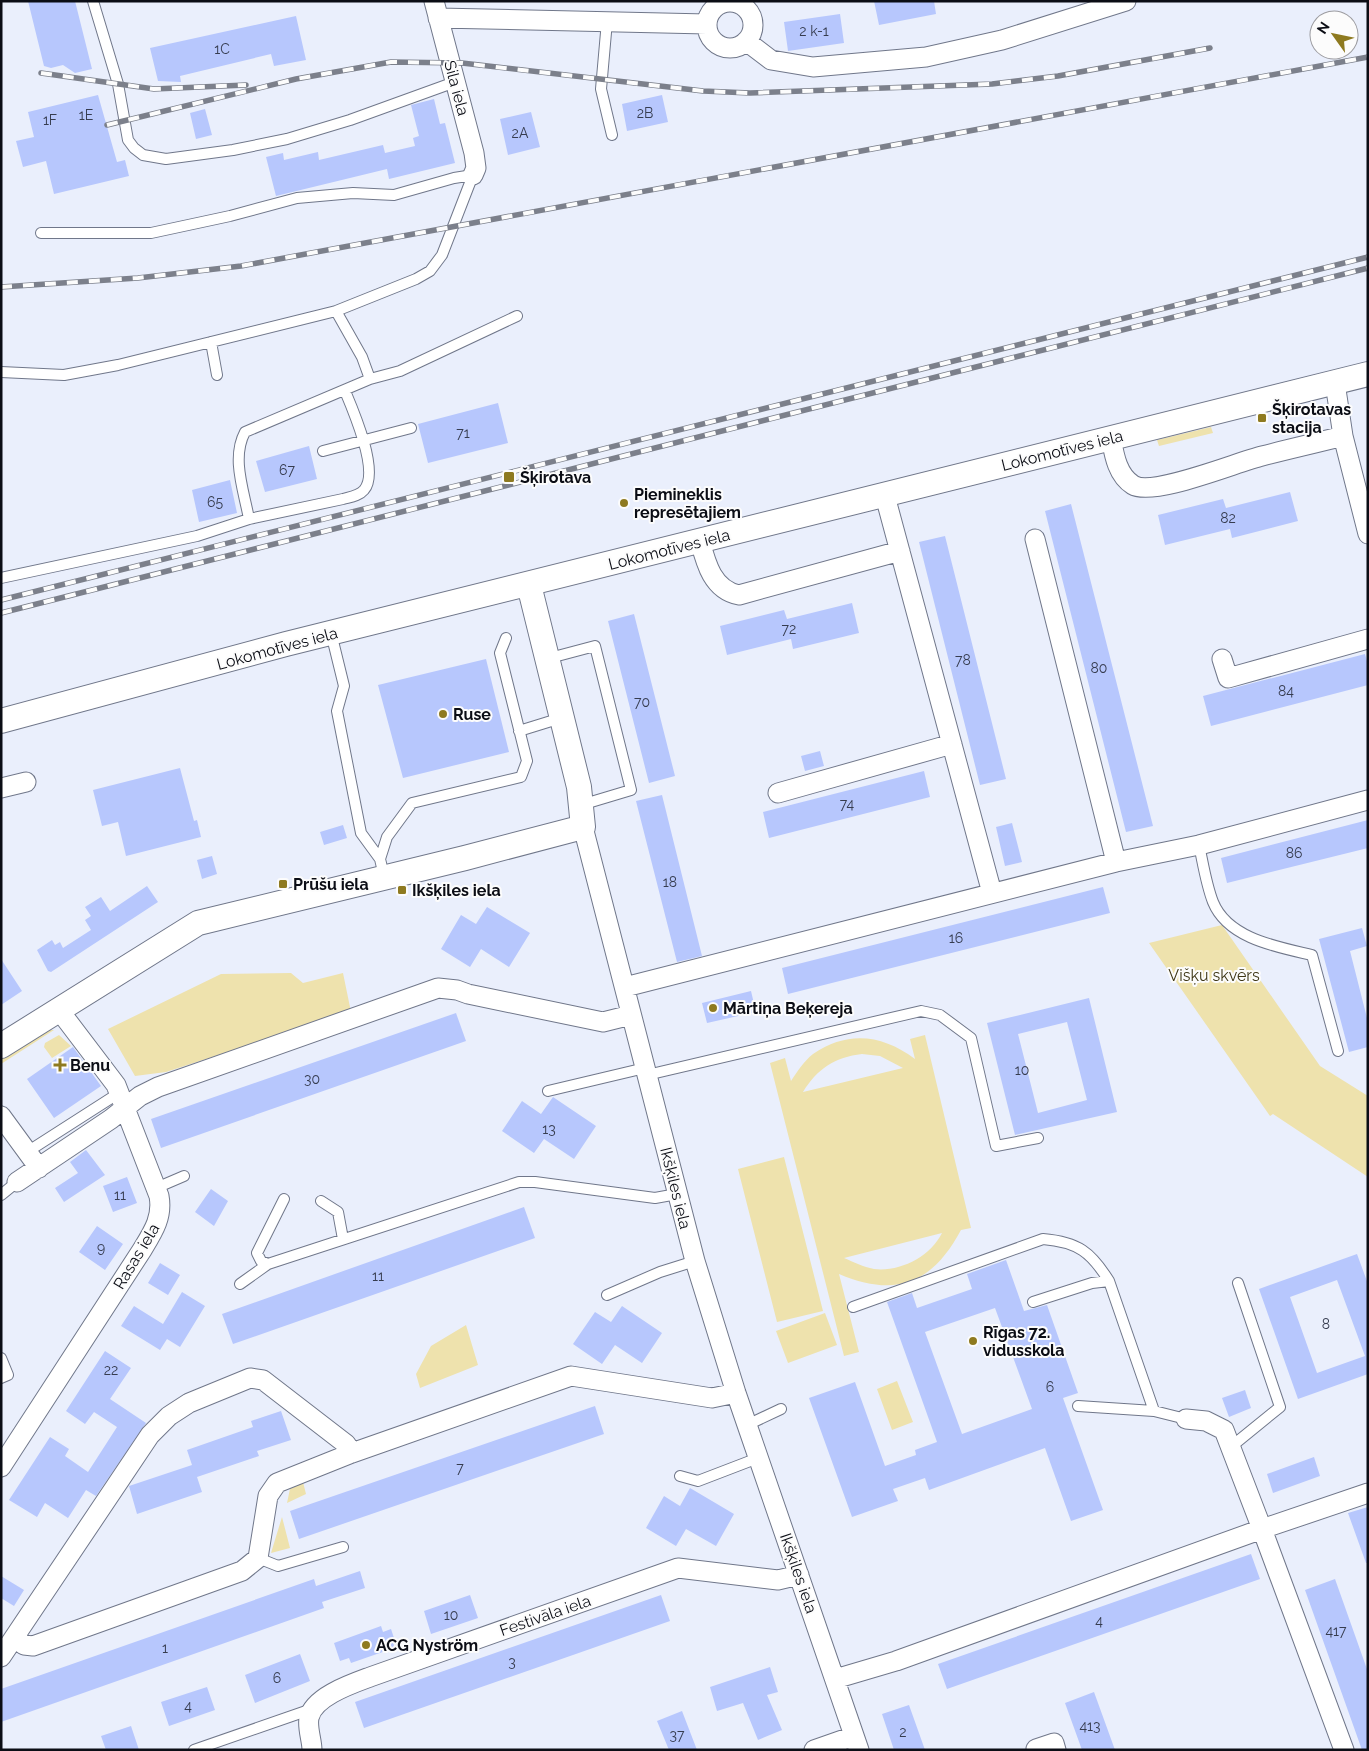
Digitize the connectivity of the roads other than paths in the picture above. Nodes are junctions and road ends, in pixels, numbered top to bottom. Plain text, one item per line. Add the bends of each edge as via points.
1 (93, 1) edge
2 (1126, 1) edge
3 (728, 2) edge
4 (436, 9) edge
5 (607, 21) junction
6 (707, 24) junction
7 (746, 41) junction
8 (455, 82) junction
9 (612, 135) dead end
10 (473, 175) junction
11 (41, 233) dead end
12 (336, 310) junction
13 (517, 316) dead end
14 (211, 342) junction
15 (1, 372) edge
16 (1368, 374) edge
17 (218, 375) dead end
18 (370, 380) junction
19 (1335, 383) junction
20 (345, 391) junction
21 (411, 428) dead end
22 (1344, 436) junction
23 (1110, 438) junction
24 (364, 441) junction
25 (323, 451) dead end
26 (885, 496) junction
27 (249, 519) junction
28 (1368, 534) edge
29 (700, 541) junction
30 (1032, 547) dead end
31 (900, 552) junction
32 (1, 578) edge
33 (529, 584) junction
34 (331, 633) junction
35 (506, 638) dead end
36 (1368, 639) edge
37 (546, 659) junction
38 (1222, 659) dead end
39 (561, 718) junction
40 (1, 721) edge
41 (519, 731) junction
42 (952, 744) junction
43 (26, 782) dead end
44 (1, 788) edge
45 (778, 793) dead end
46 (1368, 800) edge
47 (582, 816) junction
48 (1199, 845) junction
49 (1116, 862) junction
50 (382, 868) junction
51 (992, 893) junction
52 (625, 987) junction
53 (58, 1010) junction
54 (631, 1015) junction
55 (1, 1046) edge
56 (1338, 1051) dead end
57 (646, 1071) junction
58 (548, 1091) dead end
59 (122, 1100) junction
60 (1, 1116) edge
61 (1038, 1138) dead end
62 (27, 1152) junction
63 (39, 1168) junction
64 (184, 1176) dead end
65 (17, 1182) joint
66 (156, 1188) junction
67 (1, 1194) edge
68 (677, 1194) junction
69 (284, 1199) dead end
70 (322, 1201) dead end
71 (343, 1239) junction
72 (695, 1261) junction
73 (268, 1264) junction
74 (1109, 1281) junction
75 (1238, 1283) dead end
76 (240, 1284) dead end
77 (607, 1295) dead end
78 (1033, 1302) dead end
79 (852, 1307) dead end
80 (1, 1358) edge
81 (1, 1378) edge
82 (736, 1393) junction
83 (1078, 1406) dead end
84 (781, 1409) dead end
85 (1154, 1411) junction
86 (1186, 1419) joint
87 (747, 1425) junction
88 (1232, 1446) junction
89 (352, 1453) junction
90 (758, 1458) junction
91 (1, 1467) edge
92 (680, 1476) dead end
93 (1368, 1493) edge
94 (1262, 1529) junction
95 (343, 1547) dead end
96 (258, 1558) junction
97 (799, 1575) junction
98 (14, 1638) junction
99 (1, 1657) edge
100 (835, 1679) junction
101 (312, 1709) junction
102 (856, 1743) edge
103 (1036, 1749) edge
104 (194, 1750) edge
105 (312, 1750) edge
106 (814, 1750) edge
107 (1056, 1750) edge
108 (1344, 1750) edge

1 - 8 lane via 118,84 128,140 144,155 166,159 287,139
2 - 7 street via 1002,40 926,56 813,67 771,60
3 - 6 street via 713,9
3 - 7 street via 745,7 751,14 752,31
4 - 5 street
4 - 8 street, Sila iela
5 - 6 street
5 - 9 lane via 601,89
6 - 7 street via 711,39 717,44 732,48
8 - 10 street, Sila iela via 474,154 476,168
10 - 11 lane via 394,195 353,193 297,198 151,233
10 - 12 lane via 442,255 430,271
12 - 14 lane
12 - 18 lane via 362,357
13 - 18 lane via 400,371
14 - 15 lane via 64,375
14 - 17 lane
16 - 19 street, Lokomotīves iela
18 - 20 lane
19 - 22 street
19 - 23 street, Lokomotīves iela
20 - 24 lane
20 - 27 lane via 245,432 237,454
21 - 24 lane
22 - 23 street via 1260,456 1210,474 1150,487 1134,486 1124,477
22 - 28 street
23 - 26 street, Lokomotīves iela
24 - 25 lane
24 - 27 lane via 369,474 365,489 358,494
26 - 29 street, Lokomotīves iela
26 - 31 street
27 - 32 lane via 197,536
29 - 31 street via 707,566 718,583 728,593 739,595
29 - 33 street, Lokomotīves iela
30 - 49 street
31 - 42 street
33 - 34 street, Lokomotīves iela
33 - 37 street, Ikšķiles iela
34 - 40 street, Lokomotīves iela
34 - 50 lane via 344,686 337,710 361,833
35 - 41 lane via 500,653
36 - 38 street via 1228,678
37 - 39 street, Ikšķiles iela
37 - 47 lane via 595,646 631,790
39 - 41 lane
39 - 47 street, Ikšķiles iela via 579,787
41 - 50 lane via 527,761 521,777 412,803 387,837
42 - 45 street
42 - 51 street
43 - 44 street
46 - 48 street
47 - 50 street via 465,858
47 - 52 street, Ikšķiles iela
48 - 49 street
48 - 56 lane via 1213,902 1228,922 1262,944 1312,956
49 - 51 street
50 - 53 street via 198,923
51 - 52 street
52 - 54 street, Ikšķiles iela
53 - 55 street
53 - 59 street, Rasas iela via 116,1085
54 - 57 street, Ikšķiles iela
54 - 59 street via 603,1022 438,988
57 - 58 lane
57 - 61 lane via 921,1011 940,1015 971,1038 996,1146
57 - 68 street, Ikšķiles iela
59 - 62 lane
59 - 63 street
59 - 66 street, Rasas iela
60 - 62 street
62 - 63 street
63 - 65 street
64 - 66 lane
65 - 67 lane
66 - 91 street, Rasas iela via 161,1210 156,1227
68 - 71 lane via 655,1198 519,1182
68 - 72 street, Ikšķiles iela
69 - 73 lane via 258,1253 261,1261
70 - 71 lane via 338,1212
71 - 73 lane
72 - 77 lane
72 - 82 street, Ikšķiles iela
73 - 76 lane
74 - 78 lane via 1092,1283
74 - 79 lane via 1096,1260 1083,1251 1065,1241 1043,1239
74 - 85 lane
75 - 88 lane via 1280,1407
80 - 81 lane via 8,1376
82 - 87 street, Ikšķiles iela
82 - 89 street via 712,1398 571,1376
83 - 85 lane
84 - 87 lane
85 - 86 lane
86 - 88 street via 1206,1421 1224,1430
87 - 90 street, Ikšķiles iela
88 - 94 street
89 - 96 street via 277,1484 268,1496
89 - 98 street via 346,1444 264,1380 250,1378 189,1403 169,1416 150,1436
90 - 92 lane via 698,1481
90 - 97 street, Ikšķiles iela
93 - 94 street
94 - 100 street via 896,1661
94 - 108 street
95 - 96 lane via 278,1566
96 - 98 street via 242,1572 33,1646 24,1645
97 - 100 street, Ikšķiles iela
97 - 101 street, Festivāla iela via 778,1580 678,1568 340,1688
98 - 99 street
100 - 102 street, Ikšķiles iela
101 - 104 lane
101 - 105 street via 309,1720
102 - 106 street
103 - 107 street via 1054,1742

